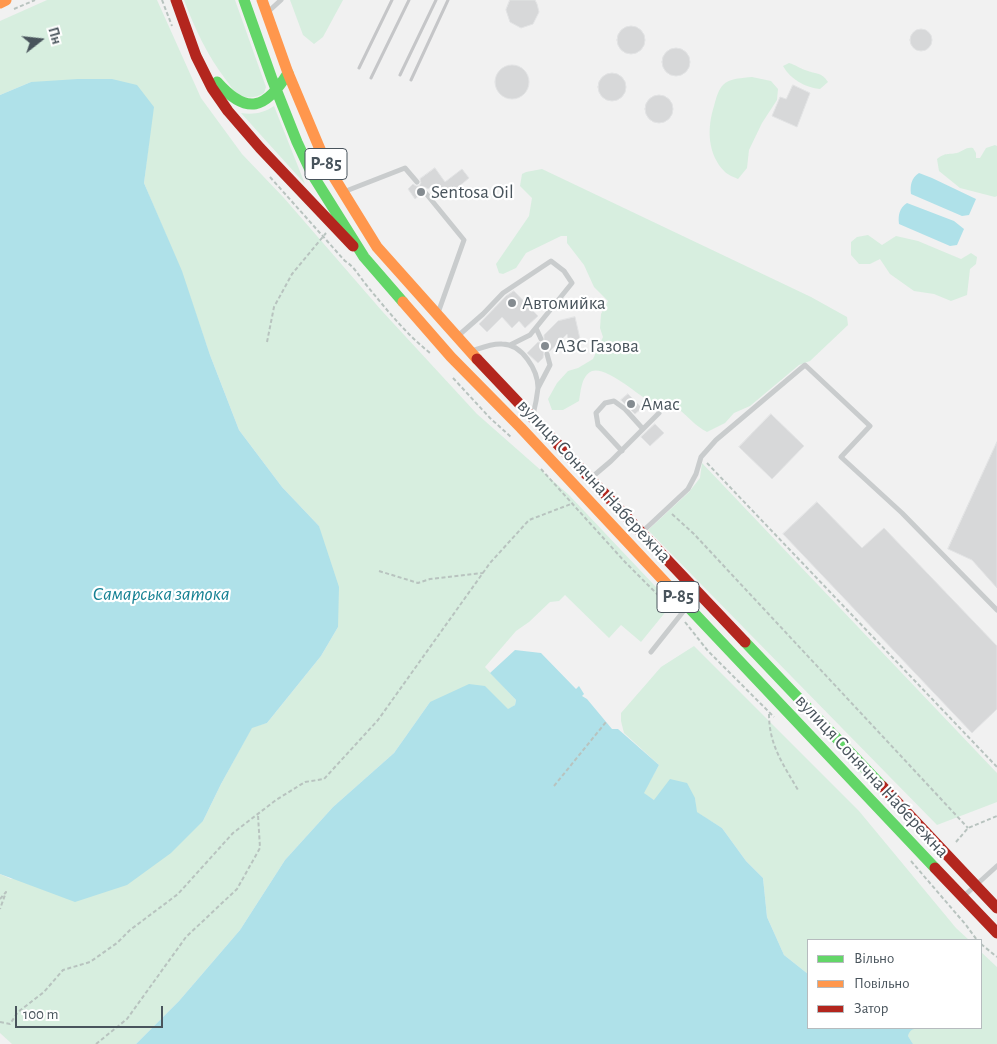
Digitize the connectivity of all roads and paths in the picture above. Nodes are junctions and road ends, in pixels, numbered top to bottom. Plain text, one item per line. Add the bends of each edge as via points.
1 (35, 0) edge
2 (176, 0) edge
3 (244, 0) edge
4 (262, 0) edge
5 (281, 0) edge
6 (0, 3) edge
7 (7, 6) edge
8 (267, 13) junction
9 (196, 56) junction
10 (288, 73) junction
11 (277, 90) junction
12 (417, 182) dead end
13 (343, 192) junction
14 (424, 192) dead end
15 (331, 224) junction
16 (364, 257) junction
17 (437, 316) junction
18 (536, 328) junction
19 (541, 339) dead end
20 (267, 342) dead end
21 (464, 345) junction
22 (510, 345) junction
23 (547, 354) dead end
24 (451, 357) junction
25 (538, 388) junction
26 (659, 413) dead end
27 (533, 418) junction
28 (521, 428) junction
29 (643, 429) junction
30 (622, 450) junction
31 (701, 457) junction
32 (590, 478) junction
33 (580, 492) junction
34 (666, 509) junction
35 (641, 533) junction
36 (378, 571) dead end
37 (483, 572) junction
38 (688, 607) junction
39 (997, 610) edge
40 (650, 652) dead end
41 (768, 692) junction
42 (606, 722) dead end
43 (997, 767) edge
44 (554, 786) dead end
45 (798, 790) dead end
46 (258, 815) junction
47 (997, 816) edge
48 (968, 828) junction
49 (956, 842) dead end
50 (997, 866) edge
51 (975, 886) junction
52 (963, 898) junction
53 (0, 899) edge
54 (997, 908) edge
55 (0, 909) edge
56 (997, 933) edge
57 (982, 945) edge
58 (997, 957) edge
59 (0, 1022) edge
60 (96, 1044) edge

1 - 7 path
2 - 9 main road
3 - 11 main road, вулиця Сонячна Набережна / Р-85
4 - 8 main road, вулиця Сонячна Набережна / Р-85
5 - 8 lane
6 - 7 main road
8 - 10 main road, вулиця Сонячна Набережна / Р-85
9 - 11 main road via 226,93 242,104 257,104 270,98
9 - 15 main road via 228,111
10 - 11 main road
10 - 13 main road, вулиця Сонячна Набережна / Р-85 via 327,166
11 - 16 main road, вулиця Сонячна Набережна / Р-85 via 312,174
12 - 13 lane via 405,168
13 - 17 main road, вулиця Сонячна Набережна / Р-85 via 377,247
14 - 17 lane via 464,240
15 - 16 main road
15 - 20 path via 292,274 274,307
16 - 24 main road, вулиця Сонячна Набережна / Р-85
17 - 21 main road, вулиця Сонячна Набережна / Р-85
18 - 19 lane
18 - 21 lane via 572,283 551,261 503,293 483,314
18 - 22 lane via 530,335
21 - 22 lane
21 - 24 lane
21 - 27 main road, вулиця Сонячна Набережна / Р-85
22 - 25 lane via 534,369
23 - 25 lane via 550,365
24 - 28 main road, вулиця Сонячна Набережна / Р-85
25 - 27 lane
26 - 29 lane
27 - 28 lane
27 - 32 main road, вулиця Сонячна Набережна / Р-85
28 - 33 main road, вулиця Сонячна Набережна / Р-85
29 - 30 lane
29 - 30 lane via 625,408 614,401 605,403 596,413 598,425
30 - 32 lane
31 - 34 lane via 688,489
31 - 39 lane via 716,440 805,365 870,426 841,457 902,513
31 - 43 path
32 - 33 lane
32 - 35 main road, вулиця Сонячна Набережна / Р-85
33 - 37 path via 571,504 529,520
33 - 38 main road, вулиця Сонячна Набережна / Р-85
34 - 35 lane
34 - 48 path via 694,534
35 - 51 main road, вулиця Сонячна Набережна / Р-85
36 - 37 path via 418,583
37 - 46 path via 378,720 350,752 324,779 305,782
38 - 40 lane
38 - 41 main road, вулиця Сонячна Набережна / Р-85
41 - 45 path via 772,741
41 - 52 main road, вулиця Сонячна Набережна / Р-85
42 - 44 path
46 - 59 path via 233,833 178,894 117,943 90,962 62,970 44,992 18,1012 10,1024
46 - 60 path via 260,848 237,890 186,937 127,1019
47 - 48 path
48 - 49 path
50 - 51 lane
51 - 52 lane
51 - 54 main road, вулиця Сонячна Набережна / Р-85
52 - 56 main road, вулиця Сонячна Набережна / Р-85
53 - 55 path via 6,892
57 - 58 path

